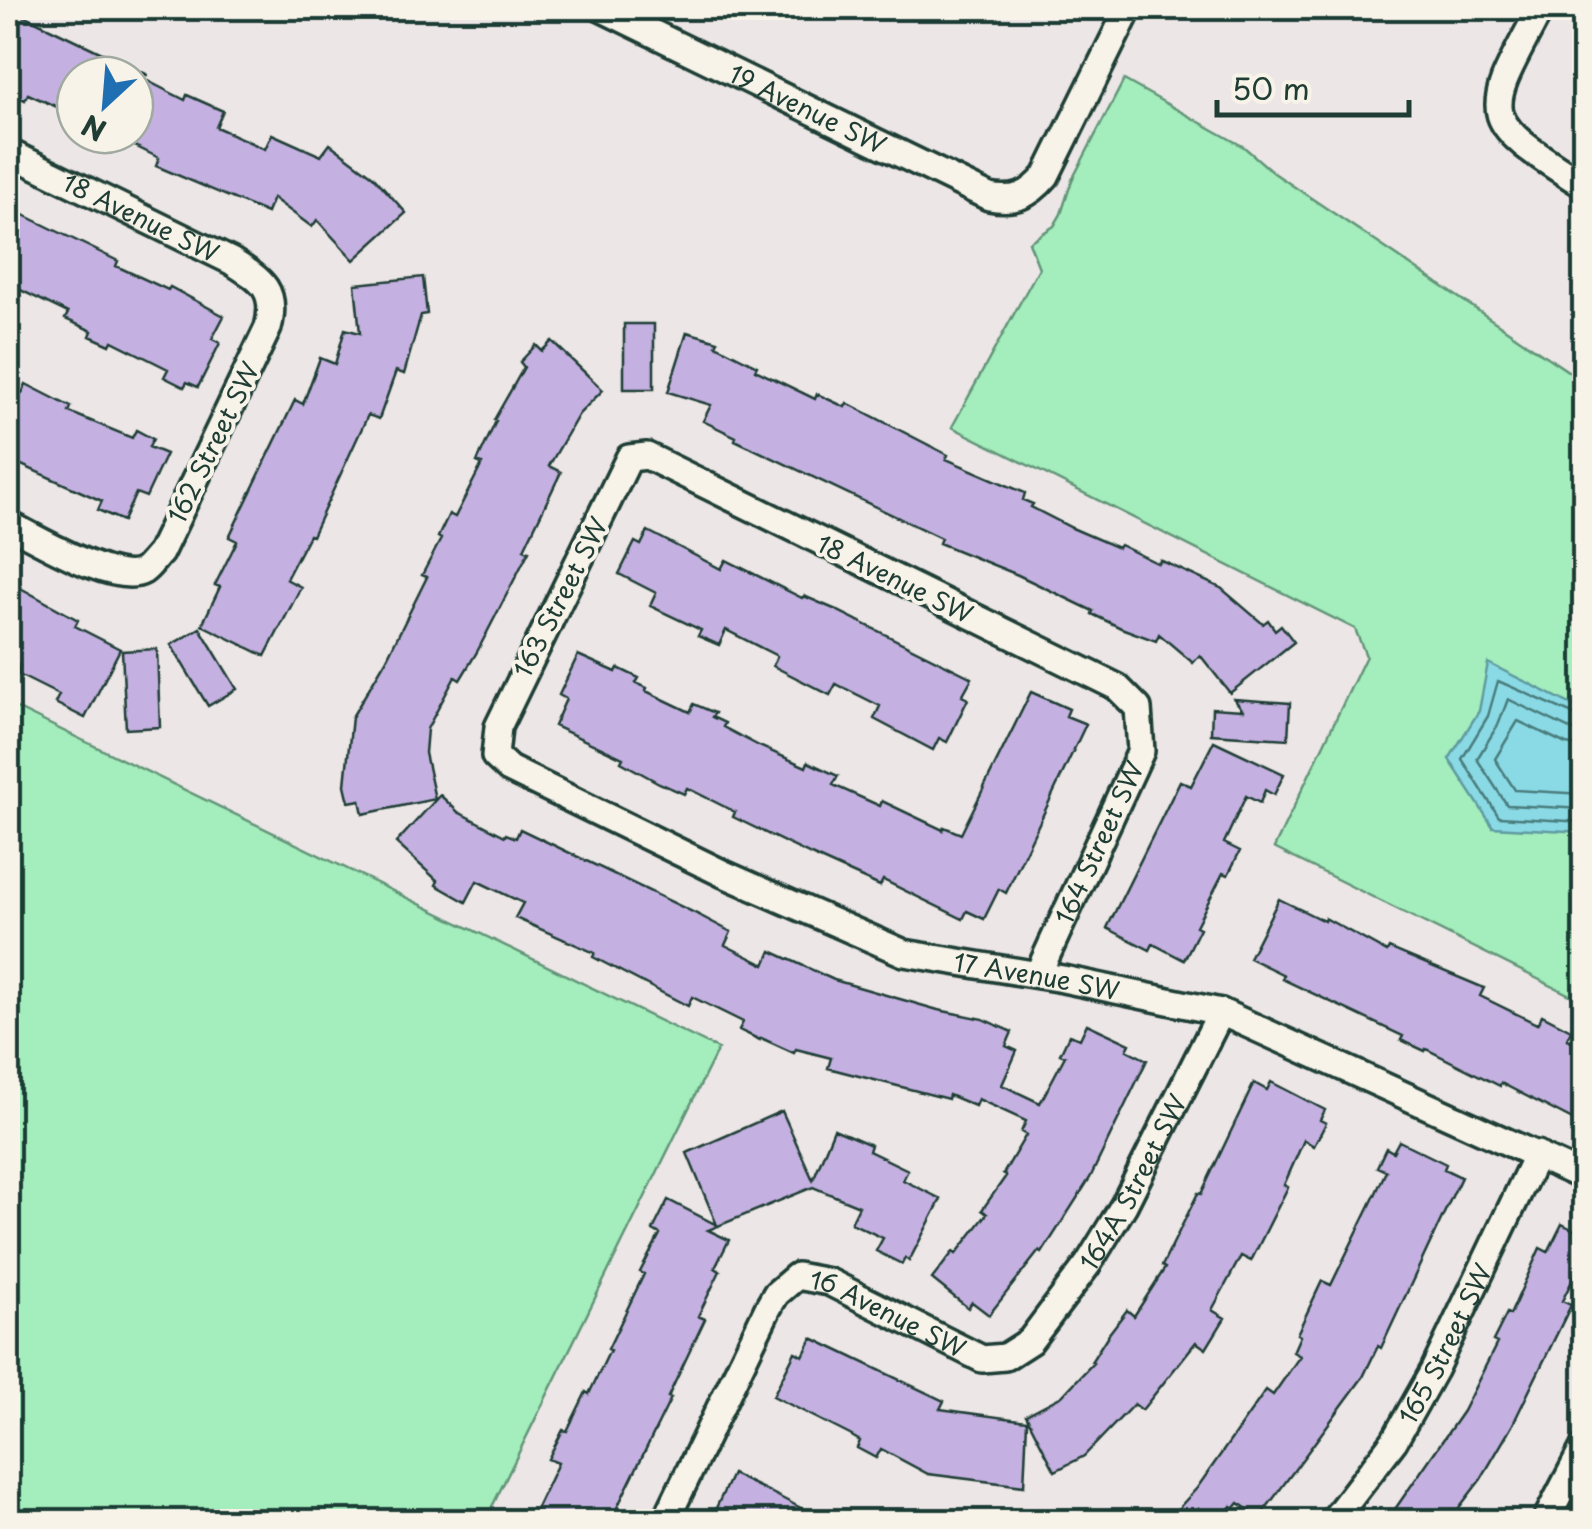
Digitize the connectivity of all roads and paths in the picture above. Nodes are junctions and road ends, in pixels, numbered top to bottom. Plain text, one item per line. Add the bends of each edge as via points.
1 (601, 8) edge
2 (1129, 8) edge
3 (1541, 8) edge
4 (636, 14) edge
5 (8, 152) edge
6 (1584, 185) edge
7 (269, 292) joint
8 (646, 456) joint
9 (8, 524) edge
10 (1138, 708) joint
11 (496, 756) joint
12 (1038, 974) junction
13 (1221, 1012) junction
14 (1537, 1154) junction
15 (1584, 1177) edge
16 (1030, 1341) joint
17 (1584, 1447) edge
18 (664, 1522) edge
19 (1332, 1522) edge
20 (1544, 1522) edge

1 - 4 street, 19 Avenue SW
2 - 4 street, 19 Avenue SW via 1046,176 1019,198 989,197
3 - 6 street via 1502,82 1500,121 1536,155
5 - 7 street, 18 Avenue SW via 231,261
7 - 9 street, 162 Street SW via 268,328 160,553 144,570 106,570
8 - 10 street, 18 Avenue SW via 1118,687
8 - 11 street, 163 Street SW via 629,458 509,698
10 - 12 street, 164 Street SW via 1141,751
11 - 12 street, 17 Avenue SW via 509,769 724,874 904,953
12 - 13 street, 17 Avenue SW
13 - 14 street, 17 Avenue SW
13 - 16 street, 164A Street SW via 1124,1205
14 - 15 street, 17 Avenue SW
14 - 19 street, 165 Street SW via 1434,1370 1394,1441
16 - 18 street, 16 Avenue SW via 1005,1358 982,1359 829,1282 797,1276 768,1308
17 - 20 street

